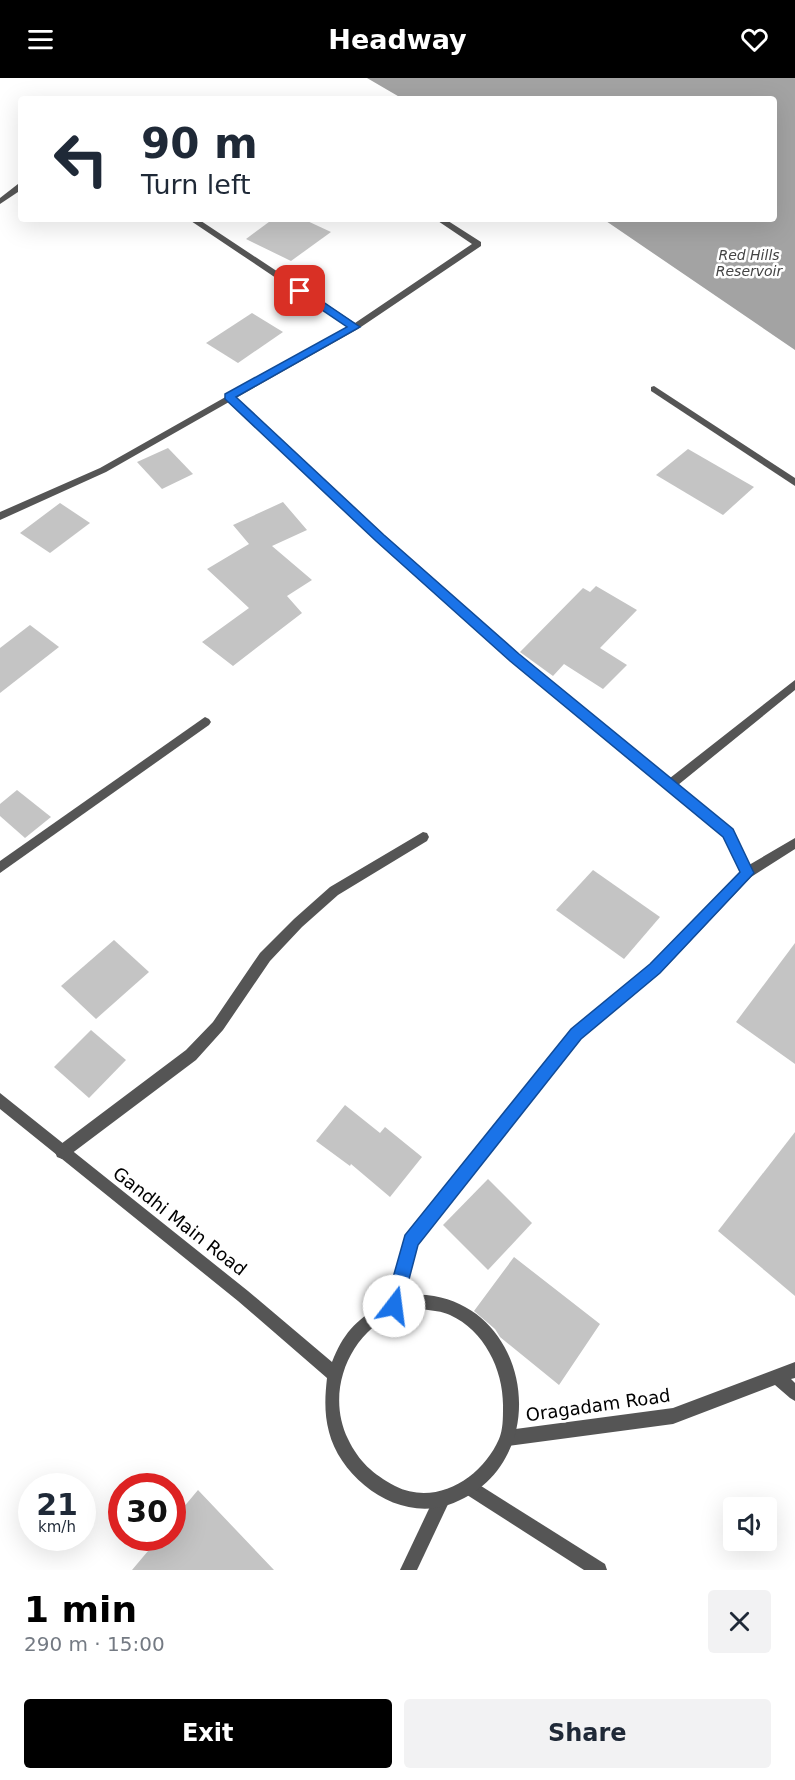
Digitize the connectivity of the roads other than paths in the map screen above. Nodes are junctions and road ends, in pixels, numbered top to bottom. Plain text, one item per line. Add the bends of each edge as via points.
1 (18, 188) edge
2 (0, 202) edge
3 (197, 222) edge
4 (444, 222) edge
5 (355, 327) junction
6 (654, 389) dead end
7 (229, 397) junction
8 (795, 483) edge
9 (0, 516) edge
10 (795, 684) edge
11 (205, 722) dead end
12 (670, 785) junction
13 (423, 837) dead end
14 (795, 843) edge
15 (0, 868) edge
16 (747, 873) junction
17 (0, 1100) edge
18 (62, 1152) junction
19 (394, 1306) junction
20 (795, 1370) edge
21 (334, 1374) junction
22 (777, 1377) junction
23 (795, 1393) edge
24 (508, 1438) junction
25 (470, 1487) junction
26 (442, 1500) junction
27 (408, 1570) edge
28 (599, 1570) edge

1 - 2 street
3 - 5 street
4 - 5 street via 478,244
5 - 7 street
6 - 8 street
7 - 9 street via 103,470
7 - 12 street via 514,657
10 - 12 street
11 - 15 street
12 - 16 street via 728,833
13 - 18 street via 334,891 305,916 265,957 218,1026 191,1055
14 - 16 street
16 - 19 street via 655,969 576,1034 411,1241
17 - 18 street, Gandhi Main Road
18 - 21 street, Gandhi Main Road
19 - 21 street, Oragadam Road via 367,1320 346,1344
19 - 24 street, Oragadam Road via 423,1302 451,1308 476,1322 496,1345 508,1374 512,1405
20 - 22 street, Oragadam Road
21 - 26 street, Oragadam Road via 331,1407 338,1441 356,1470 381,1491 412,1501
22 - 23 street
22 - 24 street, Oragadam Road via 673,1416
24 - 25 street, Oragadam Road via 493,1466
25 - 26 street, Oragadam Road
25 - 28 street
26 - 27 street

